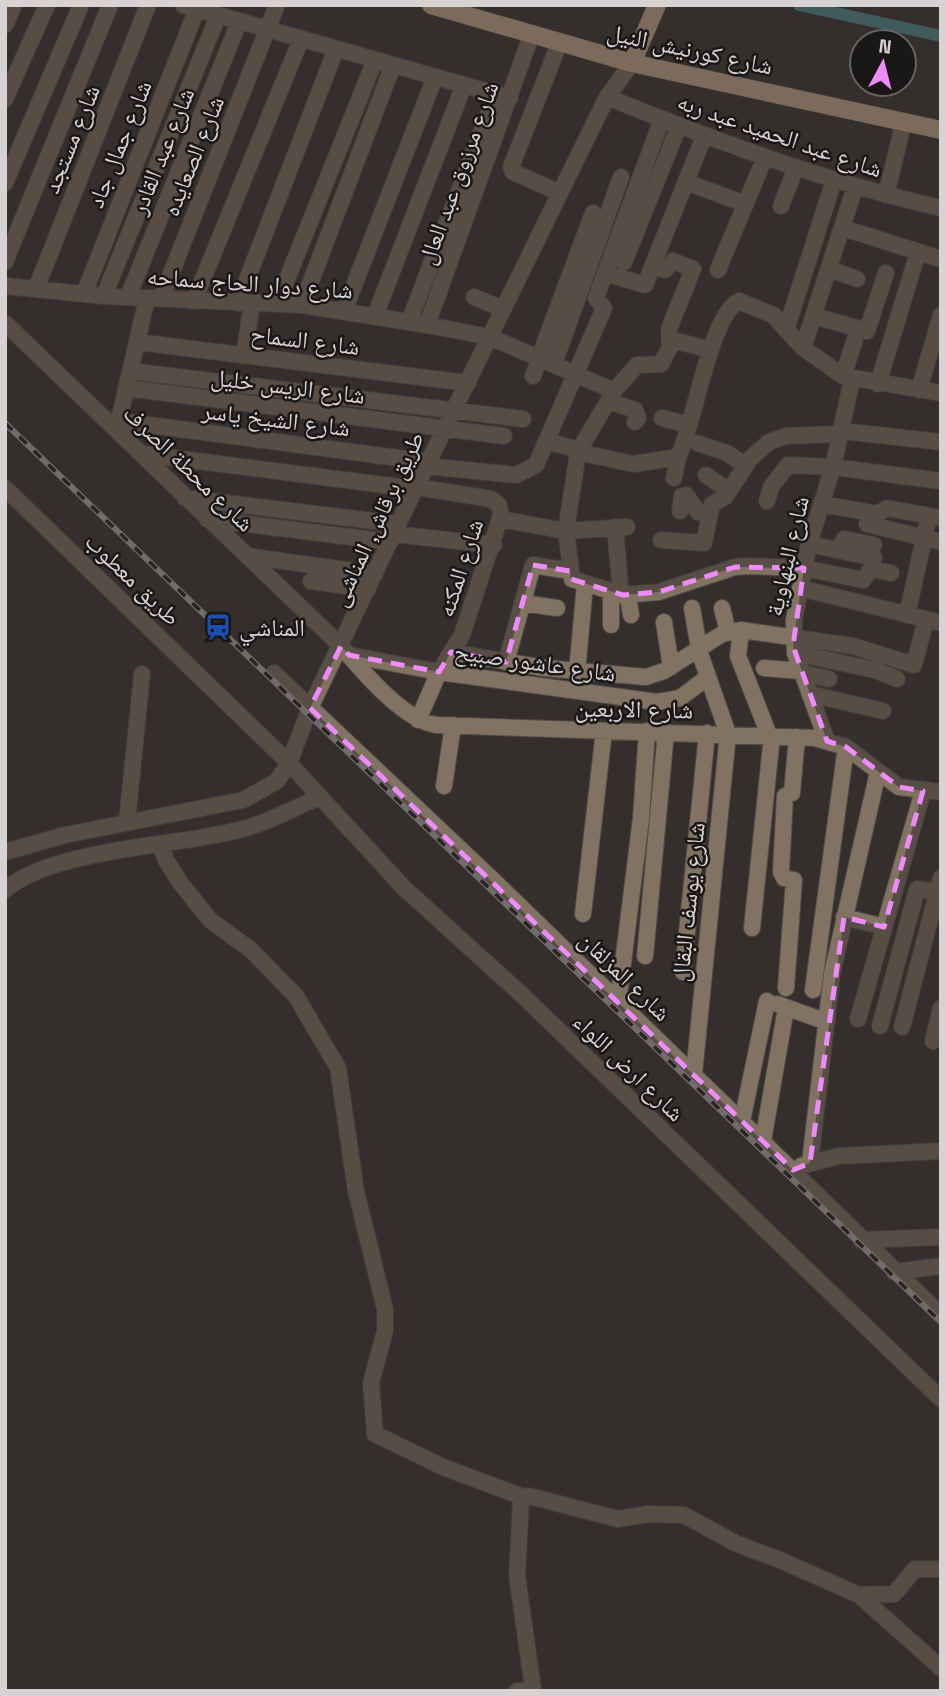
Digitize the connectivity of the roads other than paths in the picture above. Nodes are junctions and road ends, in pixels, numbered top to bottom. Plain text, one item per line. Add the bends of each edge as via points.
1 (14, 5) edge
2 (47, 5) edge
3 (81, 5) edge
4 (110, 5) edge
5 (148, 5) edge
6 (277, 5) edge
7 (431, 5) edge
8 (190, 7) edge
9 (474, 10) edge
10 (656, 10) edge
11 (218, 16) junction
12 (239, 22) junction
13 (5, 25) edge
14 (268, 30) junction
15 (531, 36) junction
16 (301, 39) junction
17 (558, 44) junction
18 (336, 49) junction
19 (635, 58) junction
20 (375, 60) junction
21 (393, 65) junction
22 (436, 77) junction
23 (464, 85) junction
24 (503, 96) junction
25 (607, 97) junction
26 (5, 99) edge
27 (662, 119) junction
28 (941, 119) edge
29 (904, 121) junction
30 (679, 126) junction
31 (941, 130) edge
32 (704, 136) junction
33 (765, 156) junction
34 (796, 167) junction
35 (621, 177) dead end
36 (834, 180) junction
37 (685, 182) junction
38 (5, 183) edge
39 (855, 187) junction
40 (560, 193) junction
41 (886, 195) junction
42 (745, 204) junction
43 (386, 205) junction
44 (781, 206) dead end
45 (941, 208) edge
46 (407, 213) dead end
47 (593, 213) dead end
48 (843, 228) junction
49 (918, 252) junction
50 (941, 259) edge
51 (5, 262) edge
52 (624, 262) dead end
53 (652, 266) junction
54 (829, 269) junction
55 (718, 270) dead end
56 (605, 273) junction
57 (886, 273) dead end
58 (857, 279) dead end
59 (5, 286) edge
60 (36, 289) junction
61 (84, 294) junction
62 (104, 296) junction
63 (128, 297) junction
64 (474, 297) dead end
65 (154, 299) junction
66 (194, 301) junction
67 (245, 303) junction
68 (277, 304) junction
69 (302, 305) junction
70 (503, 309) junction
71 (344, 311) junction
72 (941, 315) edge
73 (374, 316) junction
74 (814, 316) junction
75 (409, 322) junction
76 (5, 323) edge
77 (427, 325) junction
78 (786, 330) junction
79 (858, 330) junction
80 (490, 337) junction
81 (668, 339) junction
82 (137, 342) junction
83 (803, 348) junction
84 (711, 350) junction
85 (244, 356) junction
86 (544, 360) junction
87 (130, 371) junction
88 (577, 374) junction
89 (533, 376) dead end
90 (847, 378) junction
91 (468, 383) junction
92 (878, 384) junction
93 (126, 388) junction
94 (919, 390) junction
95 (941, 393) edge
96 (611, 396) junction
97 (453, 412) junction
98 (662, 418) dead end
99 (523, 419) dead end
100 (635, 422) dead end
101 (118, 425) junction
102 (689, 425) junction
103 (445, 429) junction
104 (842, 432) junction
105 (503, 436) dead end
106 (547, 441) junction
107 (941, 442) edge
108 (697, 443) dead end
109 (578, 451) junction
110 (143, 454) junction
111 (678, 457) junction
112 (427, 464) junction
113 (745, 465) junction
114 (833, 467) junction
115 (706, 475) dead end
116 (674, 478) dead end
117 (941, 481) edge
118 (5, 488) edge
119 (416, 488) junction
120 (729, 491) junction
121 (185, 498) junction
122 (767, 501) dead end
123 (821, 504) junction
124 (680, 511) dead end
125 (710, 514) junction
126 (935, 517) edge
127 (207, 519) junction
128 (500, 519) junction
129 (867, 524) dead end
130 (566, 531) junction
131 (394, 533) junction
132 (661, 540) dead end
133 (933, 540) edge
134 (809, 544) junction
135 (494, 545) junction
136 (874, 552) dead end
137 (247, 556) junction
138 (804, 568) junction
139 (570, 571) junction
140 (891, 573) dead end
141 (312, 581) dead end
142 (372, 582) junction
143 (585, 583) junction
144 (800, 588) junction
145 (620, 594) junction
146 (522, 603) junction
147 (557, 608) dead end
148 (692, 608) dead end
149 (722, 608) dead end
150 (631, 615) dead end
151 (907, 615) junction
152 (936, 618) edge
153 (664, 622) dead end
154 (611, 625) dead end
155 (734, 631) junction
156 (793, 636) junction
157 (698, 648) junction
158 (345, 650) junction
159 (451, 652) junction
160 (795, 653) junction
161 (506, 662) junction
162 (671, 667) junction
163 (764, 668) dead end
164 (577, 671) junction
165 (439, 672) junction
166 (802, 672) junction
167 (274, 673) dead end
168 (142, 674) dead end
169 (708, 677) junction
170 (829, 679) dead end
171 (897, 679) dead end
172 (810, 694) junction
173 (310, 708) junction
174 (883, 711) dead end
175 (418, 720) junction
176 (453, 725) junction
177 (604, 731) junction
178 (647, 731) junction
179 (666, 732) junction
180 (707, 733) junction
181 (728, 734) junction
182 (770, 735) junction
183 (797, 737) junction
184 (827, 741) junction
185 (846, 747) junction
186 (293, 762) junction
187 (878, 772) junction
188 (444, 786) dead end
189 (923, 791) junction
190 (941, 792) edge
191 (316, 793) junction
192 (127, 822) junction
193 (160, 844) junction
194 (5, 852) edge
195 (850, 887) junction
196 (5, 890) edge
197 (867, 890) dead end
198 (938, 895) edge
199 (583, 914) dead end
200 (844, 917) junction
201 (884, 927) junction
202 (752, 928) dead end
203 (645, 956) dead end
204 (682, 972) dead end
205 (813, 990) junction
206 (830, 994) junction
207 (618, 1003) junction
208 (786, 1008) junction
209 (941, 1008) edge
210 (858, 1019) dead end
211 (827, 1022) junction
212 (880, 1026) dead end
213 (902, 1027) dead end
214 (933, 1041) dead end
215 (694, 1074) junction
216 (742, 1121) junction
217 (763, 1141) junction
218 (941, 1151) edge
219 (810, 1163) junction
220 (793, 1170) junction
221 (941, 1237) edge
222 (861, 1240) junction
223 (941, 1266) edge
224 (894, 1272) junction
225 (938, 1309) edge
226 (941, 1399) edge
227 (523, 1497) junction
228 (941, 1569) edge
229 (859, 1595) junction
230 (941, 1668) edge
231 (525, 1690) edge

1 - 13 street
2 - 26 street
3 - 38 street
4 - 51 street
5 - 60 street, شارع مستجد
6 - 14 street, شارع الصعايده
7 - 9 main road, شارع كورنيش النيل
8 - 11 street
8 - 61 street, شارع جمال جاد
9 - 15 main road, شارع كورنيش النيل
9 - 19 main road, شارع كورنيش النيل
10 - 19 main road
11 - 12 street
11 - 62 street
12 - 14 street
12 - 63 street, شارع عبد القادر
14 - 16 street
14 - 65 street, شارع الصعايده
15 - 17 main road, شارع كورنيش النيل
15 - 24 street, شارع مرزوق عبد العال
16 - 18 street
16 - 66 street
17 - 19 main road, شارع كورنيش النيل
17 - 40 street via 511,169
18 - 20 street
18 - 67 street
19 - 25 street, طريق برقاش, المناشى
19 - 28 main road, شارع كورنيش النيل
19 - 29 main road, شارع كورنيش النيل
20 - 21 street
20 - 68 street
21 - 22 street
21 - 69 street
22 - 23 street
22 - 43 street
23 - 24 street
23 - 73 street
24 - 75 street
24 - 77 street, شارع مرزوق عبد العال
25 - 27 street, شارع عبد الحميد عبد ربه
25 - 40 street, طريق برقاش, المناشى
27 - 30 street, شارع عبد الحميد عبد ربه
27 - 56 street
29 - 31 main road, شارع كورنيش النيل
29 - 41 street
30 - 32 street, شارع عبد الحميد عبد ربه
30 - 52 street
32 - 33 street, شارع عبد الحميد عبد ربه
32 - 37 street
33 - 34 street, شارع عبد الحميد عبد ربه
33 - 42 street
34 - 36 street, شارع عبد الحميد عبد ربه
34 - 44 street
35 - 86 street
36 - 39 street, شارع عبد الحميد عبد ربه
36 - 78 street
37 - 42 street
37 - 53 street
39 - 41 street, شارع عبد الحميد عبد ربه
39 - 48 street
40 - 70 street, طريق برقاش, المناشى
41 - 45 street, شارع عبد الحميد عبد ربه
42 - 55 street
43 - 46 street
43 - 71 street
47 - 86 street
48 - 49 street
48 - 54 street
49 - 50 street
49 - 92 street
53 - 56 street via 642,286
53 - 81 street via 666,270 673,261 693,270
54 - 58 street
54 - 74 street
56 - 88 street, شارع الشيخ ياسر via 596,299 604,307
57 - 79 street, شارع البنهاوية via 867,331
59 - 60 street, شارع دوار الحاج سماحه
60 - 61 street, شارع دوار الحاج سماحه
61 - 62 street, شارع دوار الحاج سماحه
62 - 63 street, شارع دوار الحاج سماحه
63 - 65 street, شارع دوار الحاج سماحه
64 - 70 street
65 - 66 street, شارع دوار الحاج سماحه
65 - 82 street, شارع الصعايده
66 - 67 street, شارع دوار الحاج سماحه
67 - 68 street, شارع دوار الحاج سماحه
67 - 85 street
68 - 69 street, شارع دوار الحاج سماحه
69 - 71 street, شارع دوار الحاج سماحه
70 - 80 street, طريق برقاش, المناشى
71 - 73 street, شارع دوار الحاج سماحه
72 - 94 street
73 - 75 street, شارع دوار الحاج سماحه
74 - 79 street
74 - 83 street
75 - 77 street, شارع دوار الحاج سماحه
76 - 101 street, شارع محطة الصرف
77 - 80 street, شارع دوار الحاج سماحه
78 - 83 street
78 - 84 street via 773,315 740,301 729,310
79 - 90 street, شارع البنهاوية
80 - 86 street, شارع دوار الحاج سماحه
80 - 91 street, طريق برقاش, المناشى
81 - 84 street
81 - 96 street via 664,361 657,366 637,365
82 - 85 street, شارع السماح
82 - 87 street, شارع الصعايده
83 - 90 street
84 - 102 street
85 - 91 street, شارع السماح
86 - 88 street, شارع دوار الحاج سماحه
86 - 89 street
87 - 93 street, شارع الصعايده
87 - 97 street
88 - 96 street, شارع دوار الحاج سماحه
88 - 106 street, شارع الشيخ ياسر
90 - 92 street
90 - 104 street, شارع البنهاوية
91 - 97 street, طريق برقاش, المناشى
92 - 94 street
93 - 101 street, شارع الصعايده
93 - 103 street, شارع الريس خليل
94 - 95 street
96 - 100 street, شارع دوار الحاج سماحه via 635,410
96 - 109 street
97 - 99 street
97 - 103 street, طريق برقاش, المناشى
98 - 102 street
101 - 110 street, شارع محطة الصرف
101 - 112 street, شارع الشيخ ياسر
102 - 111 street
103 - 105 street, شارع الريس خليل
103 - 112 street, طريق برقاش, المناشى
104 - 107 street
104 - 113 street via 777,439
104 - 114 street, شارع البنهاوية
106 - 109 street
106 - 112 street, شارع الشيخ ياسر via 536,465 516,475
108 - 113 street
109 - 111 street via 634,464
109 - 130 street
110 - 119 street
110 - 121 street, شارع محطة الصرف
111 - 116 street
112 - 119 street, طريق برقاش, المناشى
113 - 120 street
114 - 117 street
114 - 122 street via 788,465 771,486
114 - 123 street, شارع البنهاوية
115 - 120 street
118 - 186 street, طريق معطوب
119 - 128 street, شارع المكنه via 491,499 501,510
119 - 131 street, طريق برقاش, المناشى
120 - 125 street via 712,504
121 - 127 street, شارع محطة الصرف
121 - 131 street
123 - 126 street via 878,514 887,508
123 - 134 street, شارع البنهاوية
124 - 125 street via 685,495 698,512
125 - 132 street via 702,544
126 - 133 street
127 - 131 street
127 - 137 street, شارع محطة الصرف
128 - 130 street
128 - 135 street, شارع المكنه
129 - 133 street
130 - 139 street
130 - 145 street via 621,527
131 - 135 street
131 - 142 street, طريق برقاش, المناشى
133 - 151 street
134 - 136 street via 839,550 844,539
134 - 138 street, شارع البنهاوية
135 - 159 street, شارع المكنه via 462,635
137 - 142 street
137 - 158 street, شارع محطة الصرف
138 - 140 street via 863,580 870,569
138 - 144 street, شارع البنهاوية
138 - 145 street via 735,567 659,592
139 - 143 street via 572,579
139 - 146 street via 534,564
141 - 142 street
142 - 158 street, طريق برقاش, المناشى
143 - 145 street
143 - 164 street
144 - 151 street
144 - 156 street, شارع البنهاوية
145 - 150 street
145 - 154 street
146 - 147 street
146 - 161 street
148 - 157 street
149 - 155 street
151 - 152 street
152 - 156 street via 915,665 853,646
153 - 162 street
155 - 156 street
155 - 157 street
155 - 182 street via 738,656
156 - 160 street, شارع البنهاوية
157 - 162 street
157 - 169 street
158 - 165 street, شارع عاشور صبيح
158 - 173 street, طريق برقاش, المناشى
158 - 175 street
159 - 161 street
159 - 165 street, شارع المكنه
160 - 166 street, شارع البنهاوية
160 - 171 street via 876,670
161 - 164 street
162 - 164 street via 646,677
163 - 166 street
165 - 169 street, شارع عاشور صبيح via 657,702 680,698
165 - 175 street, شارع المكنه
166 - 170 street
166 - 172 street, شارع البنهاوية
167 - 173 street, شارع المزلقان
168 - 192 street
169 - 181 street
172 - 174 street
172 - 184 street, شارع البنهاوية
173 - 186 street, طريق برقاش, المناشى
173 - 207 street, شارع المزلقان
175 - 176 street, شارع الاربعين
176 - 177 street, شارع الاربعين
176 - 188 street
177 - 178 street, شارع الاربعين
177 - 199 street
178 - 179 street, شارع الاربعين
178 - 207 street
179 - 180 street, شارع الاربعين
179 - 203 street
180 - 181 street, شارع الاربعين
180 - 204 street
181 - 182 street, شارع الاربعين
181 - 215 street, شارع يوسف البقال
182 - 183 street, شارع الاربعين
182 - 202 street
183 - 184 street, شارع الاربعين
183 - 205 street via 792,793 785,796 781,872 784,878 794,880 782,988
184 - 185 street, شارع الاربعين
185 - 187 street, شارع الاربعين
185 - 205 street
186 - 191 street, شارع ارض اللواء
186 - 192 street, طريق برقاش, المناشى via 277,782 243,800
187 - 189 street, شارع الاربعين via 899,787
187 - 195 street
189 - 190 street, شارع الاربعين
189 - 201 street
191 - 193 street via 263,823
191 - 226 street, شارع ارض اللواء via 404,888 521,993
192 - 194 street, طريق برقاش, المناشى
193 - 196 street via 94,855 34,872
193 - 227 street via 166,860 210,920 251,950 296,996 338,1068 355,1191 385,1310 385,1331 371,1383 375,1434 443,1467
195 - 197 street
195 - 200 street
198 - 212 street via 918,888
198 - 213 street
200 - 201 street
200 - 206 street
201 - 210 street
205 - 206 street
206 - 211 street
207 - 215 street, شارع المزلقان
208 - 211 street
208 - 216 street via 763,1000
208 - 217 street
209 - 214 street
211 - 219 street
215 - 216 street, شارع المزلقان
216 - 217 street, شارع المزلقان
217 - 220 street, شارع المزلقان
218 - 219 street via 839,1156
219 - 220 street
220 - 222 street, شارع المزلقان
221 - 222 street
222 - 224 street, شارع المزلقان
223 - 224 street
224 - 225 street, شارع المزلقان
227 - 229 street via 618,1519 684,1514 737,1544
227 - 231 street via 517,1575
228 - 229 street via 915,1569 894,1594
229 - 230 street

